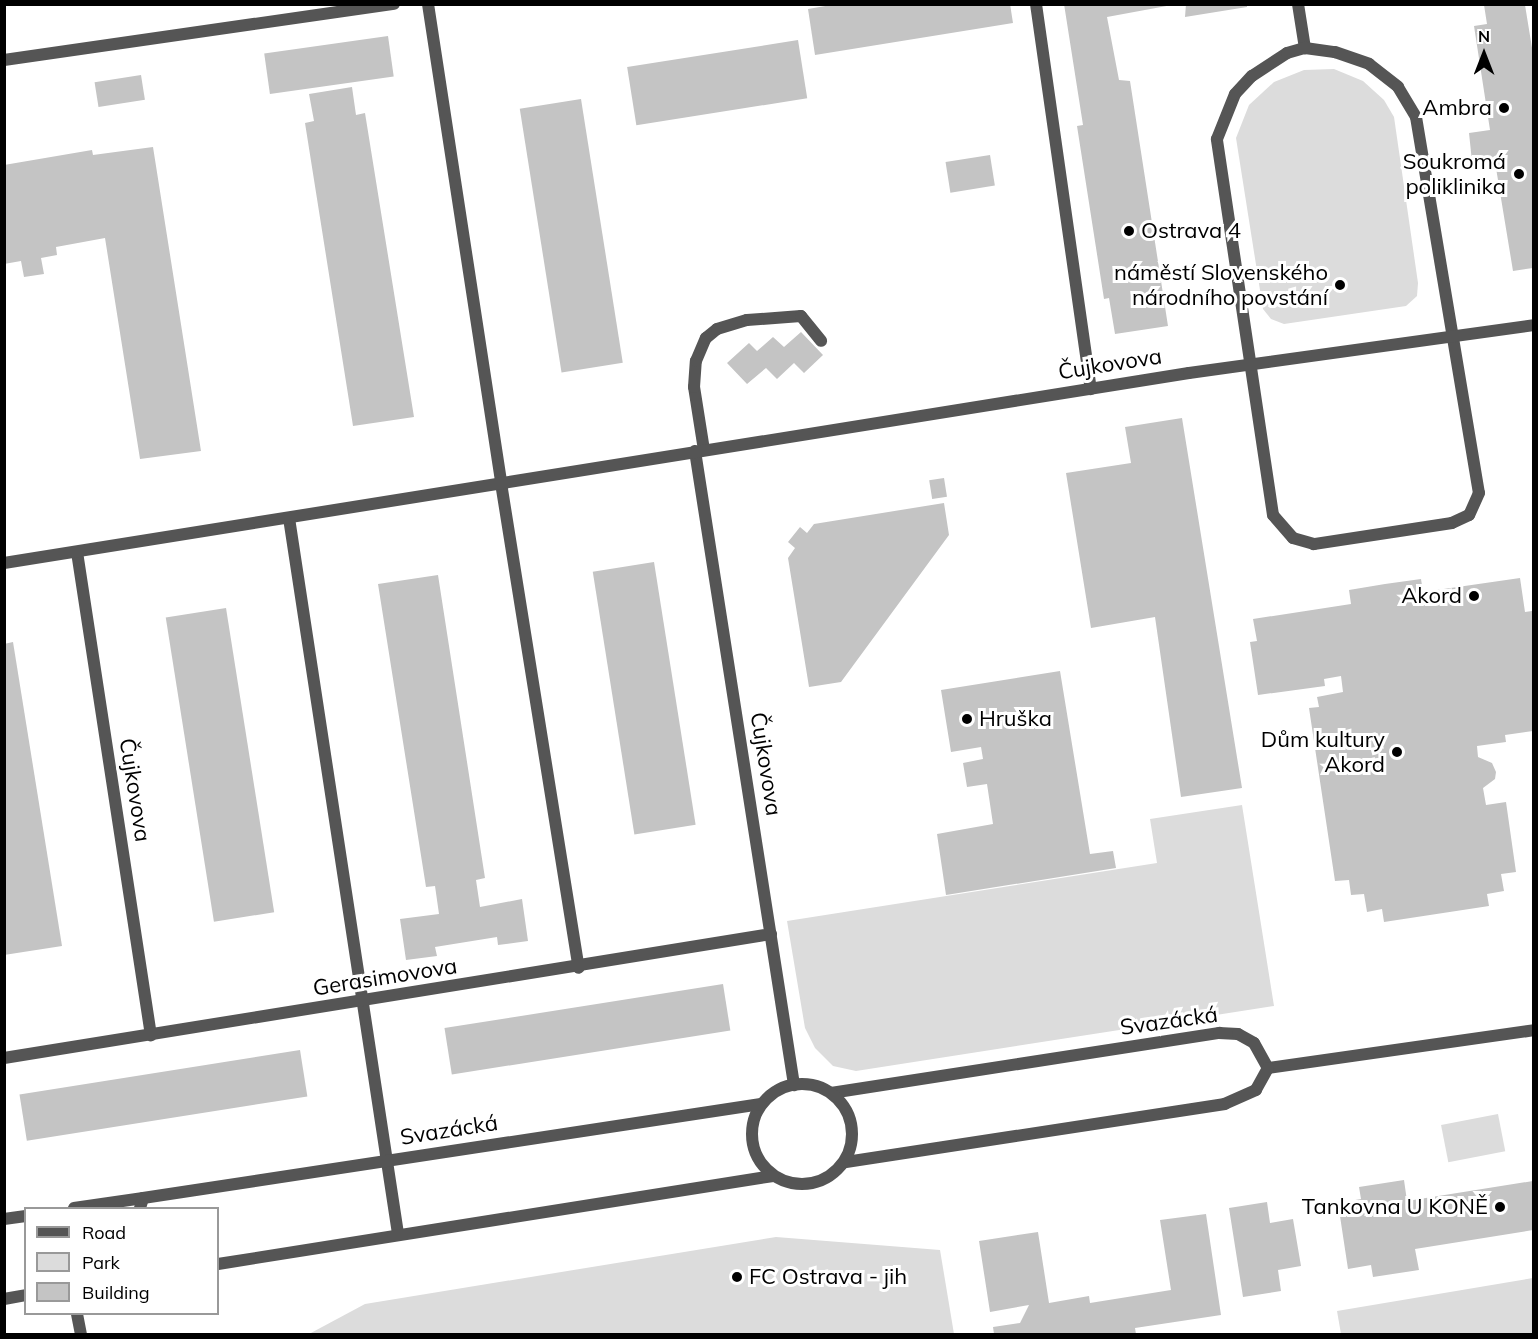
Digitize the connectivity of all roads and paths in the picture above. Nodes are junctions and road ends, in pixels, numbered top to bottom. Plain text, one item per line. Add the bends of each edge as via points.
1 (394, 4) edge
2 (428, 4) edge
3 (1036, 4) edge
4 (1298, 4) edge
5 (1305, 48) junction
6 (4, 60) edge
7 (1533, 324) edge
8 (1454, 336) junction
9 (820, 341) dead end
10 (1249, 366) junction
11 (1091, 389) junction
12 (700, 451) junction
13 (501, 483) junction
14 (289, 518) junction
15 (77, 552) junction
16 (4, 564) edge
17 (771, 934) junction
18 (579, 968) junction
19 (362, 1002) junction
20 (1533, 1030) edge
21 (151, 1035) junction
22 (4, 1058) edge
23 (1268, 1068) junction
24 (794, 1084) junction
25 (831, 1093) junction
26 (761, 1104) junction
27 (385, 1161) junction
28 (844, 1162) junction
29 (773, 1176) junction
30 (142, 1203) edge
31 (97, 1207) edge
32 (24, 1216) edge
33 (4, 1219) edge
34 (398, 1234) junction
35 (219, 1264) edge
36 (24, 1295) edge
37 (4, 1299) edge
38 (77, 1315) edge
39 (81, 1335) edge

1 - 6 street
2 - 13 street
3 - 11 street
4 - 5 street
5 - 8 street via 1335,52 1369,64 1386,75 1407,99 1416,117
5 - 10 street via 1287,53 1252,76 1235,94 1217,139
7 - 8 street, Čujkovova
8 - 10 street, Čujkovova
8 - 10 street via 1479,493 1475,508 1452,523 1324,543 1293,538 1273,515
9 - 12 street via 801,316 747,320 717,329 706,338 696,361 694,387
10 - 11 street, Čujkovova
11 - 12 street, Čujkovova
12 - 13 street, Čujkovova
12 - 17 street, Čujkovova
13 - 14 street, Čujkovova
13 - 18 street
14 - 15 street, Čujkovova
14 - 19 street
15 - 16 street, Čujkovova
15 - 21 street, Čujkovova
17 - 18 street, Gerasimovova
17 - 24 street, Čujkovova
18 - 19 street, Gerasimovova
19 - 21 street, Gerasimovova
19 - 27 street
20 - 23 street
21 - 22 street, Gerasimovova
23 - 25 street, Svazácká via 1254,1043 1238,1034 1219,1033
23 - 28 street via 1256,1090 1225,1104
24 - 25 street via 807,1084
24 - 26 street via 770,1095
25 - 28 street via 844,1107 852,1125
26 - 27 street, Svazácká
26 - 29 street via 755,1116 752,1143 763,1167
27 - 30 street, Svazácká
27 - 34 street
28 - 29 street via 826,1179 815,1183 786,1183
29 - 34 street
30 - 31 street, Svazácká
32 - 33 street
34 - 35 street
36 - 37 street
38 - 39 street

